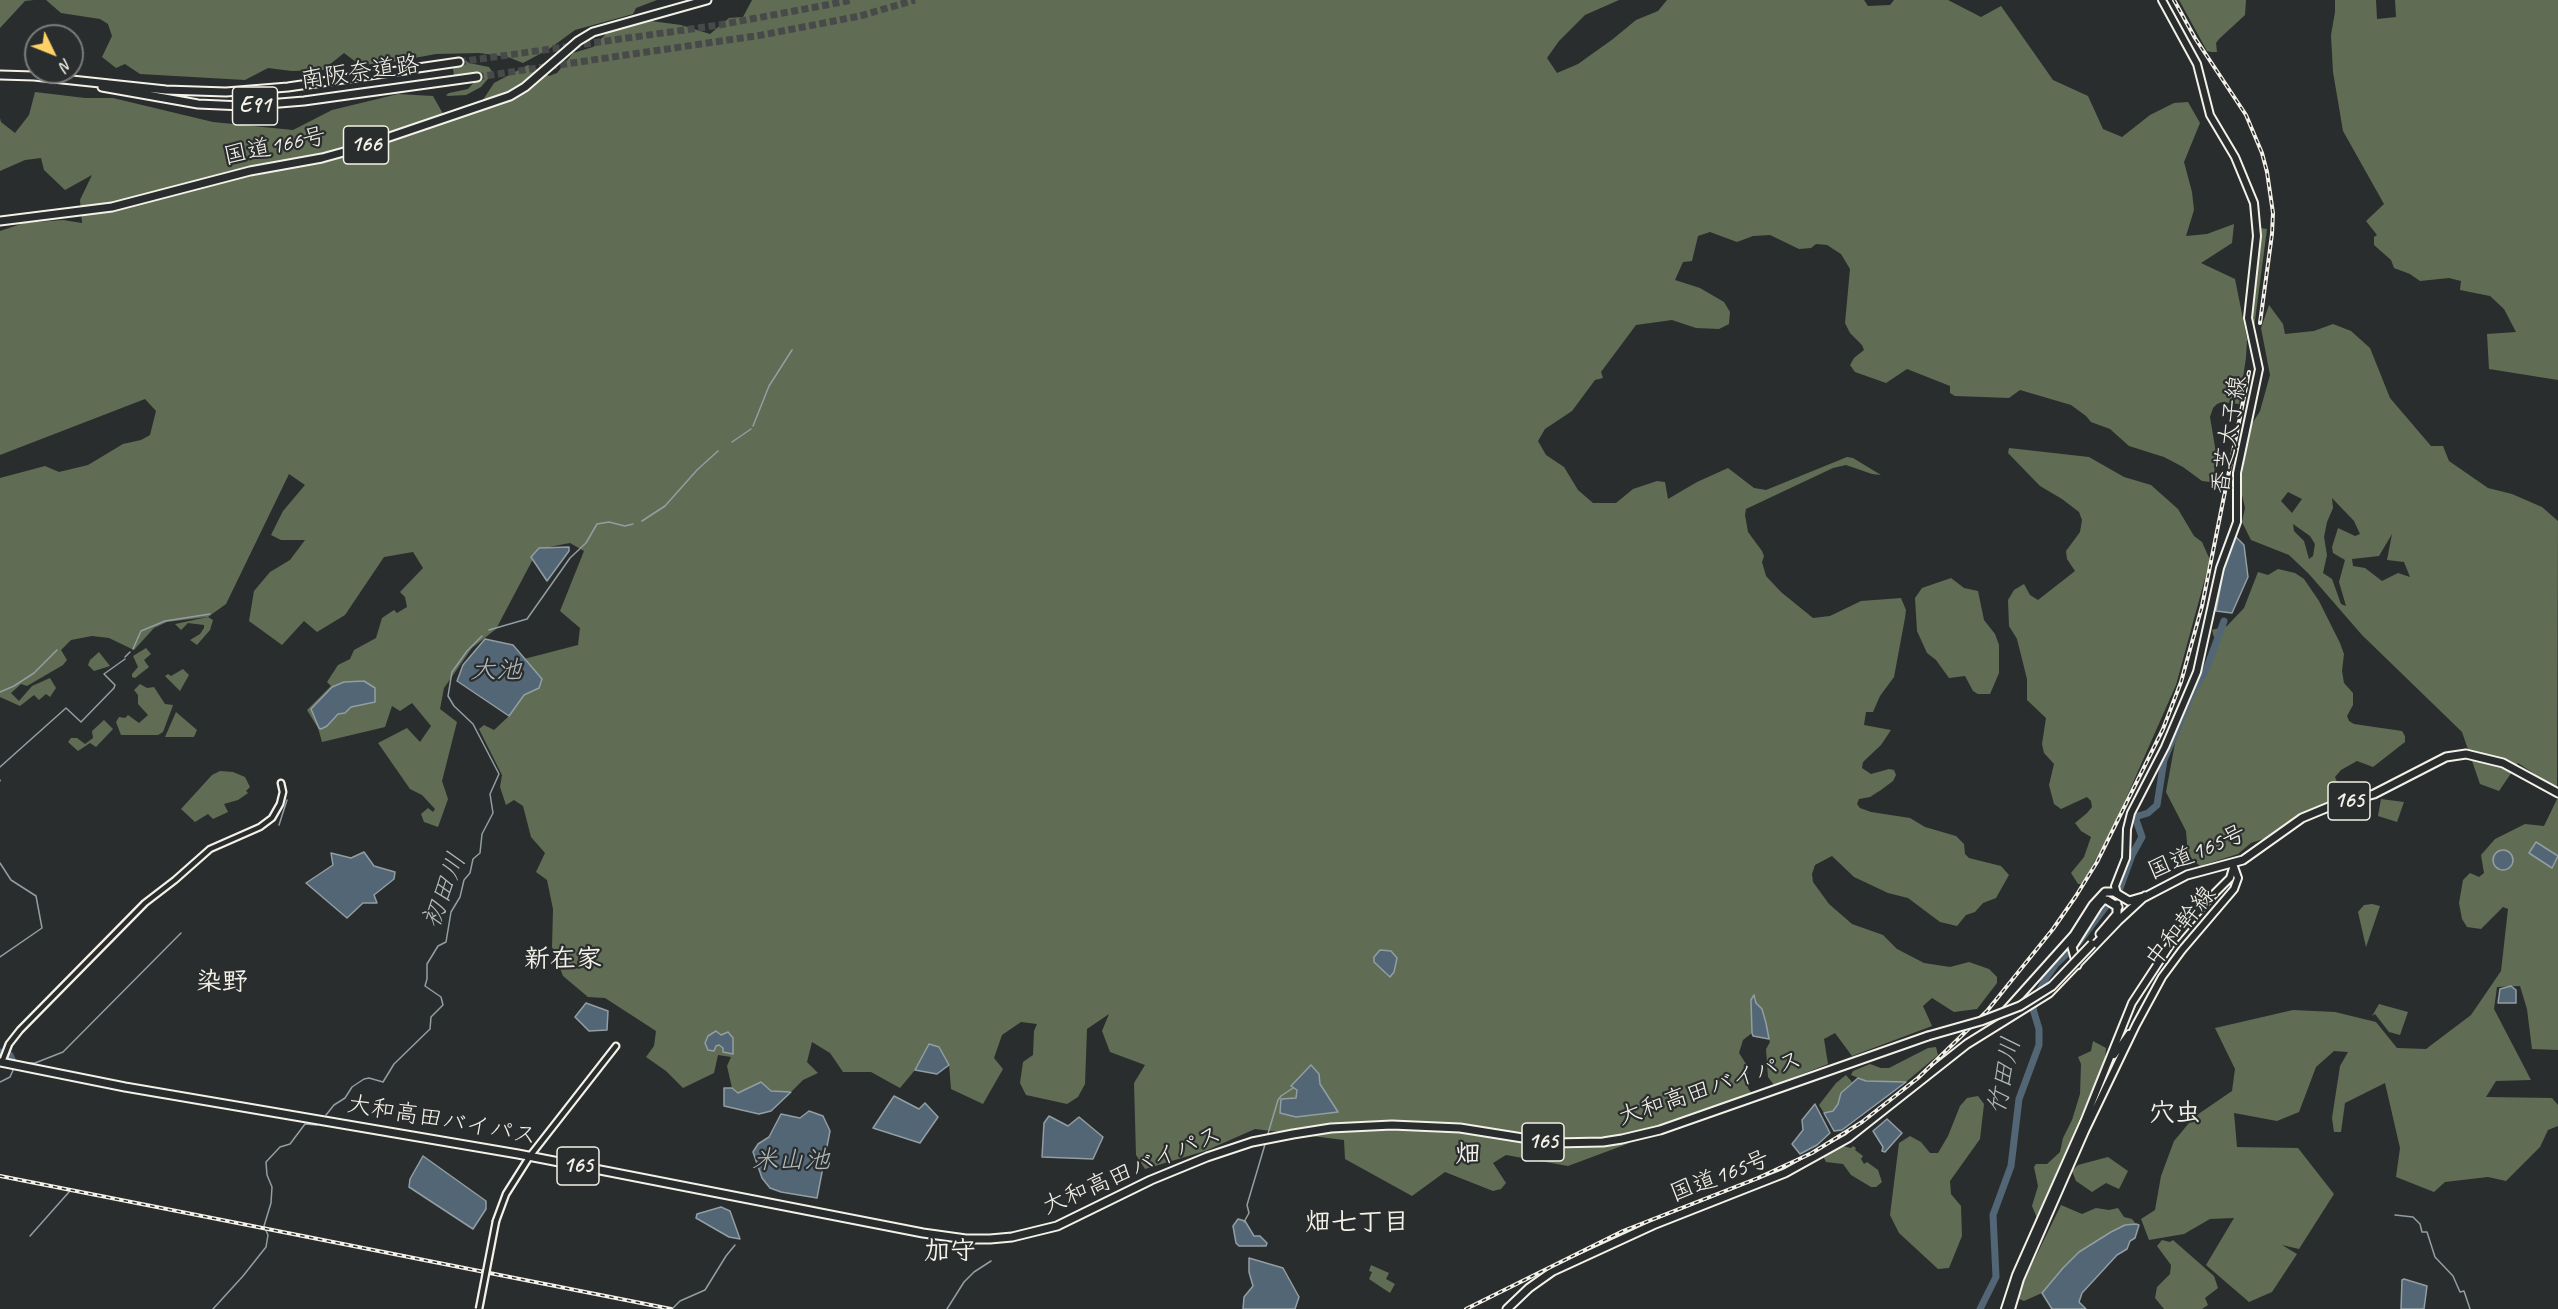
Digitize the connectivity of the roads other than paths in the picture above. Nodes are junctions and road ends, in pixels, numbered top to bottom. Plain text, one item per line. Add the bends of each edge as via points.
1 (707, 0) edge
2 (2162, 0) edge
3 (459, 62) tunnel mouth
4 (0, 75) edge
5 (24, 76) edge
6 (477, 77) tunnel mouth
7 (84, 81) edge
8 (81, 84) edge
9 (0, 221) edge
10 (281, 783) dead end
11 (2558, 793) edge
12 (2233, 864) junction
13 (2113, 892) junction
14 (2145, 896) junction
15 (2123, 900) junction
16 (2121, 909) junction
17 (2118, 921) junction
18 (2060, 953) junction
19 (2077, 966) junction
20 (2040, 999) junction
21 (2136, 1025) junction
22 (616, 1046) dead end
23 (3, 1061) edge
24 (2107, 1065) junction
25 (1938, 1067) junction
26 (530, 1156) junction
27 (479, 1309) edge
28 (1507, 1309) edge
29 (2005, 1309) edge
30 (2011, 1309) edge

1 - 9 highway, 国道166号 / 166 via 593,32 510,96 351,150 250,171 112,207
2 - 13 main road, 香芝太子線 via 2197,64 2210,115 2235,157 2254,203 2257,236 2248,318 2259,369 2237,473 2237,522 2220,568 2197,672 2132,813 2126,858
3 - 7 highway, 南阪奈道路 / E91 via 226,92
4 - 5 highway, 南阪奈道路 / E91
6 - 8 highway, 南阪奈道路 / E91 via 243,106 198,104
10 - 23 street via 280,804 272,818 210,849 145,903 43,1005 9,1044
11 - 12 highway, 国道165号 / 165 via 2496,761 2466,754 2446,757 2374,794 2302,818
12 - 14 highway, 国道165号 / 165 via 2187,875
12 - 21 main road, 中和幹線 via 2238,878 2234,890 2162,977
12 - 24 main road, 中和幹線 via 2230,878 2187,923 2132,1003
13 - 15 highway, 国道165号
13 - 16 highway
13 - 18 highway, 国道165号 / 165 via 2105,892 2093,905
14 - 15 highway, 国道165号 / 165
14 - 16 highway, 国道165号 / 165
14 - 17 highway, 国道165号 / 165
15 - 16 highway
16 - 17 highway, 165
16 - 19 highway via 2103,900 2072,949
16 - 26 highway, 大和高田バイパス / 165, bridge via 2052,986 2020,1006 1660,1130 1602,1142 1554,1143 1460,1128 1392,1125 1293,1134 1229,1149 1151,1180 1057,1226 1012,1237 966,1239
17 - 19 highway, 国道165号 / 165
18 - 20 highway, 165 via 2030,990 2032,999
18 - 25 highway, 国道165号 / 165 via 1997,1019
19 - 20 highway, 国道165号 / 165
20 - 25 highway, 国道165号 / 165 via 1973,1040
21 - 24 main road
21 - 30 main road, 中和幹線 via 2020,1278
22 - 26 street
23 - 26 highway, 大和高田バイパス / 165
24 - 29 main road, 中和幹線
25 - 28 highway, 国道165号 / 165 via 1865,1125 1816,1157 1596,1250 1548,1274
26 - 27 street, bridge via 506,1194 496,1221

